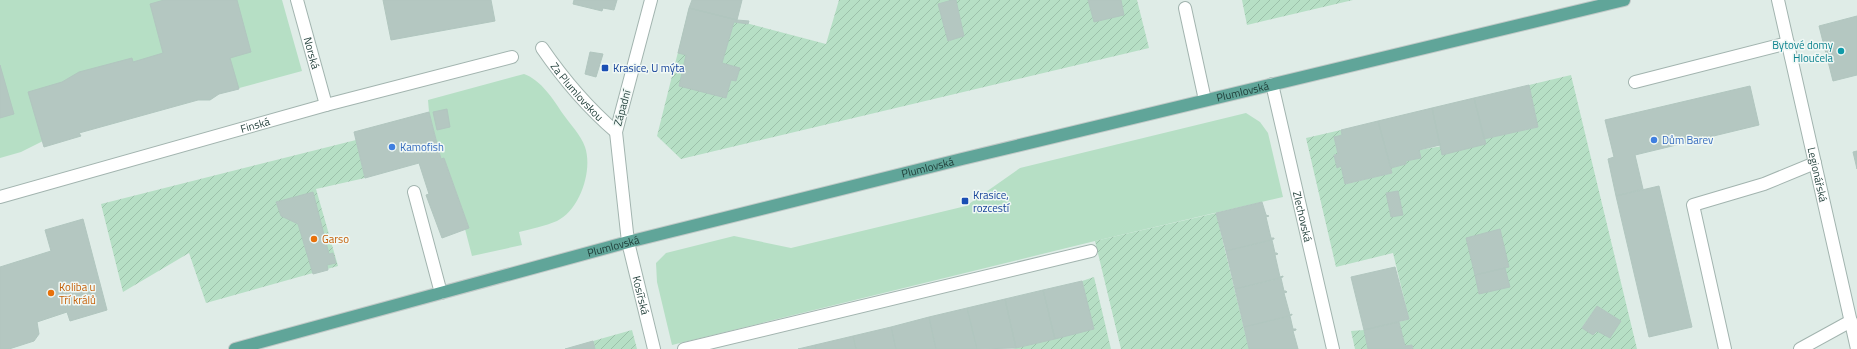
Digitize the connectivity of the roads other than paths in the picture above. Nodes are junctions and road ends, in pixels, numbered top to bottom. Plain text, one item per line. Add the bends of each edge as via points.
1 (296, 0) edge
2 (651, 0) edge
3 (1624, 0) edge
4 (1778, 0) edge
5 (1185, 8) dead end
6 (1788, 43) junction
7 (542, 48) dead end
8 (512, 57) dead end
9 (1635, 82) dead end
10 (1272, 84) junction
11 (1205, 100) junction
12 (326, 105) junction
13 (616, 132) junction
14 (1815, 163) junction
15 (414, 192) dead end
16 (0, 197) edge
17 (628, 242) junction
18 (1091, 251) dead end
19 (441, 293) junction
20 (1851, 321) junction
21 (235, 349) edge
22 (654, 349) edge
23 (684, 349) edge
24 (1333, 349) edge
25 (1725, 349) edge
26 (1800, 349) edge
27 (1857, 349) edge

1 - 12 street, Norská
2 - 13 street, Západní
3 - 10 main road, Plumlovská
4 - 6 street, Legionářská
5 - 11 street
6 - 9 street
6 - 14 street, Legionářská
7 - 13 street, Za Plumlovskou via 562,78 593,112
8 - 12 street, Finská
10 - 11 main road, Plumlovská
10 - 24 street, Zlechovská
11 - 17 main road, Plumlovská
12 - 16 street, Finská
13 - 17 street, Západní
14 - 20 street, Legionářská
14 - 25 street via 1764,184 1693,204
15 - 19 street
17 - 19 main road, Plumlovská
17 - 22 street, Kosířská
18 - 23 street
19 - 21 main road, Plumlovská
20 - 26 street
20 - 27 street, Legionářská

